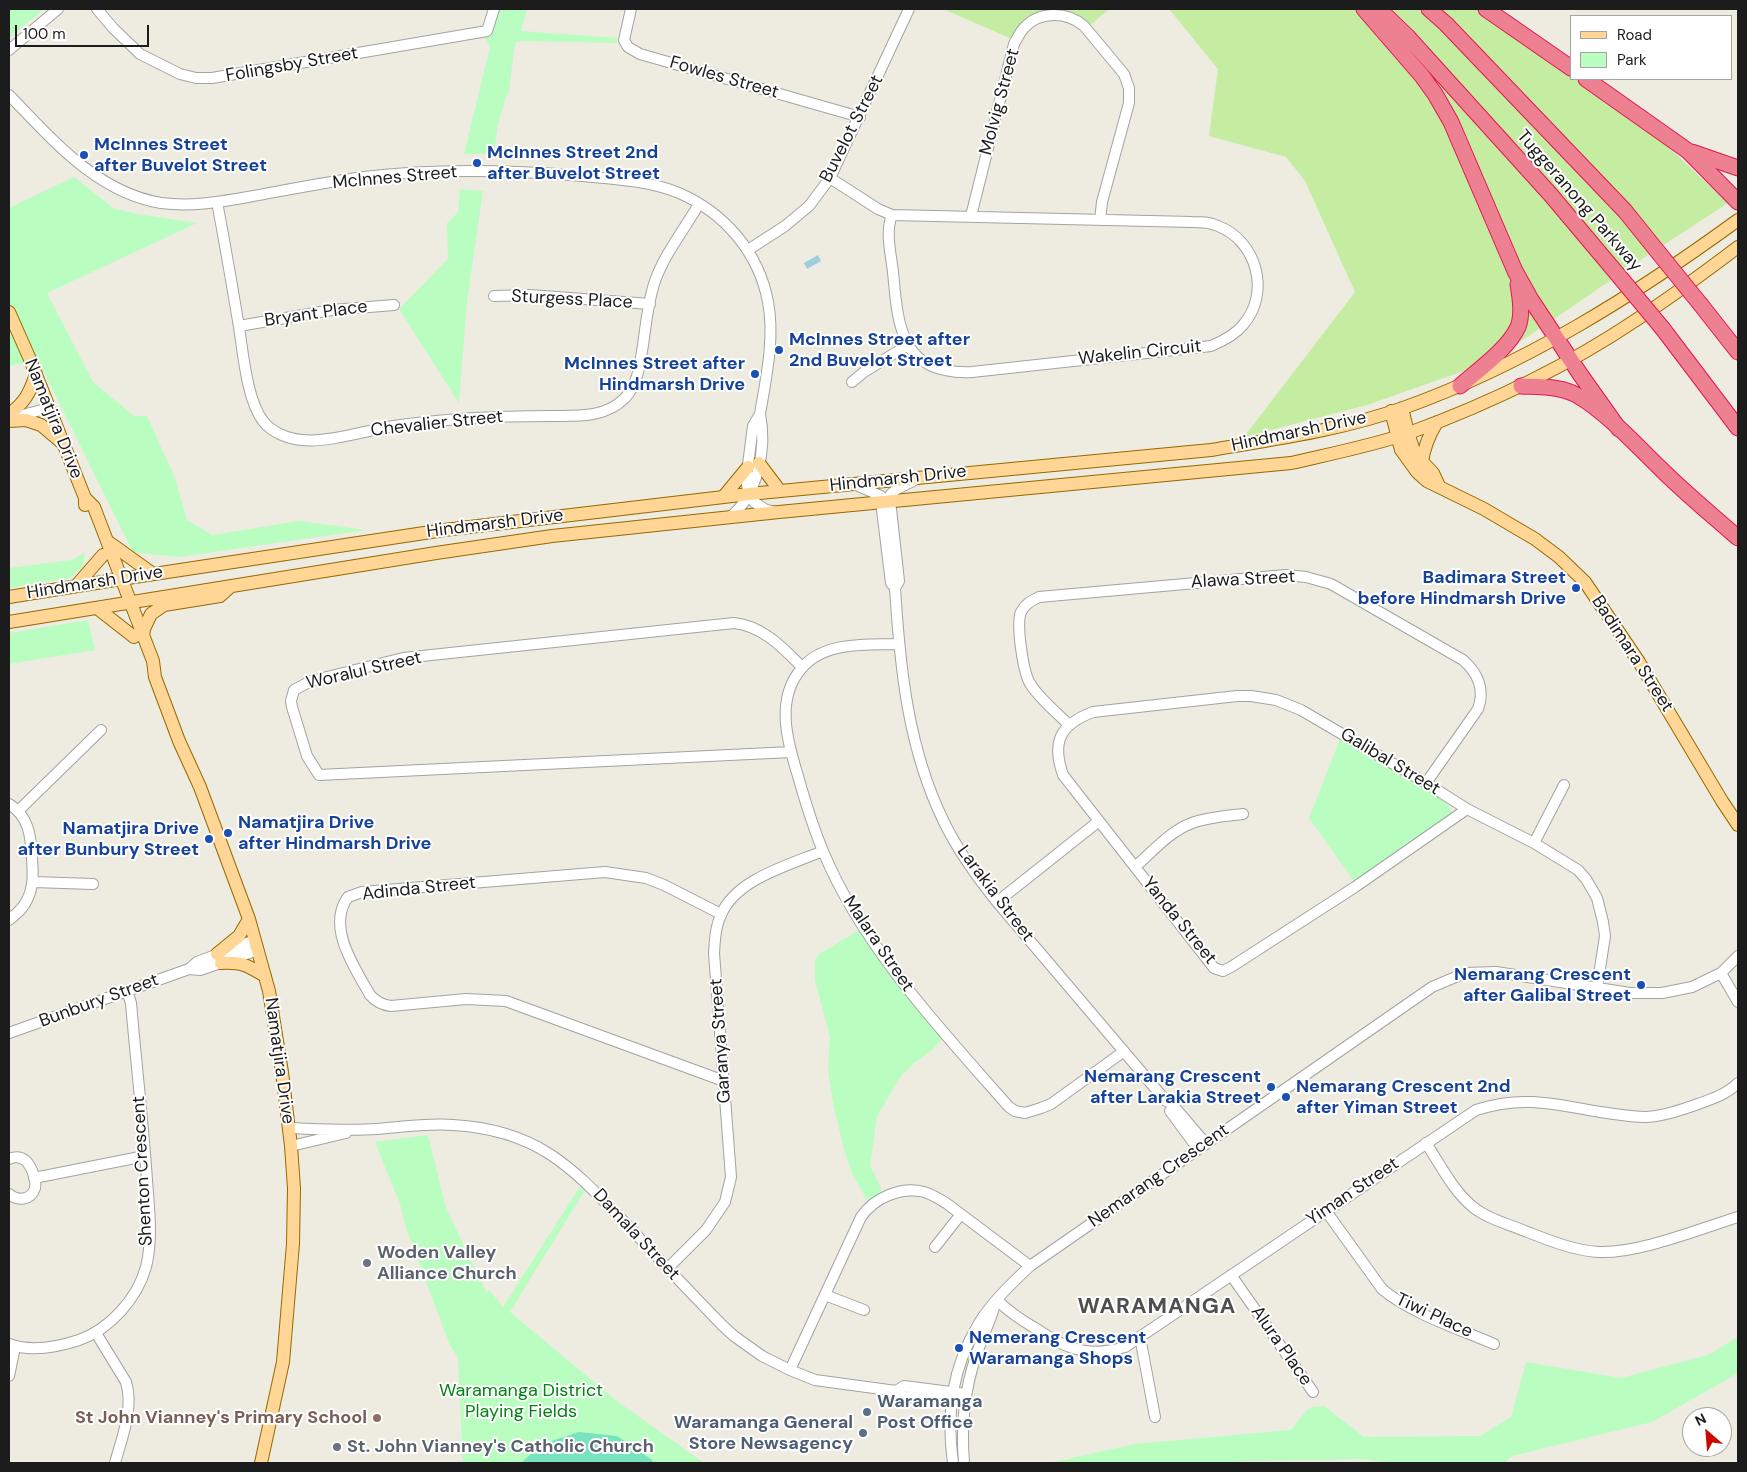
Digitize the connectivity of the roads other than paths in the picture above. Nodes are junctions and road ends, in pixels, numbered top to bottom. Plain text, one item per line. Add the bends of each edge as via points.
1 (58, 9) edge
2 (97, 9) edge
3 (494, 9) edge
4 (631, 9) edge
5 (909, 9) edge
6 (1364, 9) edge
7 (1379, 9) edge
8 (1429, 9) edge
9 (1486, 9) edge
10 (9, 50) edge
11 (1570, 67) edge
12 (1587, 80) edge
13 (9, 95) edge
14 (860, 117) junction
15 (1688, 151) junction
16 (1738, 168) edge
17 (830, 178) junction
18 (217, 202) junction
19 (1738, 202) edge
20 (699, 204) junction
21 (892, 215) junction
22 (970, 216) junction
23 (1100, 220) junction
24 (1738, 220) edge
25 (1738, 247) edge
26 (748, 250) junction
27 (1515, 271) junction
28 (494, 296) dead end
29 (394, 304) dead end
30 (650, 304) junction
31 (9, 312) edge
32 (239, 326) junction
33 (1556, 338) junction
34 (908, 345) junction
35 (1738, 352) edge
36 (1571, 360) junction
37 (36, 374) junction
38 (852, 382) dead end
39 (1460, 386) junction
40 (1520, 386) junction
41 (49, 408) junction
42 (1397, 410) junction
43 (9, 414) edge
44 (9, 420) edge
45 (1437, 422) junction
46 (1738, 428) edge
47 (1619, 429) junction
48 (1403, 435) junction
49 (63, 443) junction
50 (1422, 462) junction
51 (753, 465) junction
52 (920, 477) junction
53 (855, 484) junction
54 (1439, 486) junction
55 (780, 491) junction
56 (749, 494) junction
57 (724, 496) junction
58 (85, 498) junction
59 (886, 502) junction
60 (779, 512) junction
61 (729, 518) junction
62 (1738, 538) edge
63 (107, 541) junction
64 (103, 555) junction
65 (153, 574) junction
66 (117, 580) junction
67 (76, 586) junction
68 (231, 586) junction
69 (9, 597) edge
70 (126, 603) junction
71 (96, 608) junction
72 (9, 622) edge
73 (139, 637) junction
74 (898, 644) junction
75 (802, 667) junction
76 (1068, 724) junction
77 (101, 730) dead end
78 (791, 752) junction
79 (1426, 783) junction
80 (1564, 784) dead end
81 (9, 804) edge
82 (1467, 809) junction
83 (18, 811) junction
84 (1243, 814) dead end
85 (1099, 821) junction
86 (1738, 825) edge
87 (1534, 843) junction
88 (823, 851) junction
89 (1135, 867) junction
90 (33, 882) junction
91 (93, 884) dead end
92 (997, 902) junction
93 (721, 914) junction
94 (249, 919) junction
95 (9, 920) edge
96 (256, 945) junction
97 (1738, 956) edge
98 (219, 959) junction
99 (1721, 973) junction
100 (265, 976) junction
101 (1597, 988) junction
102 (127, 991) junction
103 (1738, 1002) edge
104 (9, 1034) edge
105 (1124, 1052) junction
106 (724, 1081) junction
107 (1738, 1083) edge
108 (289, 1128) junction
109 (360, 1130) junction
110 (1426, 1143) junction
111 (292, 1146) junction
112 (1202, 1146) junction
113 (145, 1156) junction
114 (9, 1160) edge
115 (34, 1178) junction
116 (9, 1194) edge
117 (1326, 1211) junction
118 (961, 1214) junction
119 (1738, 1217) edge
120 (935, 1247) dead end
121 (1030, 1266) junction
122 (668, 1268) junction
123 (1231, 1275) junction
124 (825, 1294) junction
125 (997, 1300) junction
126 (864, 1310) dead end
127 (96, 1333) junction
128 (1140, 1337) junction
129 (1494, 1344) dead end
130 (12, 1345) edge
131 (790, 1370) junction
132 (9, 1376) edge
133 (1313, 1392) dead end
134 (951, 1398) junction
135 (965, 1399) junction
136 (1155, 1417) dead end
137 (115, 1463) edge
138 (261, 1463) edge
139 (953, 1463) edge
140 (964, 1463) edge

1 - 10 street
2 - 3 street, Folingsby Street via 140,54 180,74 196,78 212,78 487,31
4 - 14 street, Fowles Street via 624,40 628,47 640,54
5 - 14 street, Buvelot Street
6 - 27 highway via 1422,76 1451,122
7 - 46 highway, Tuggeranong Parkway, bridge via 1550,194 1663,329
8 - 35 highway, Tuggeranong Parkway, bridge via 1626,212
9 - 11 highway
12 - 15 highway
13 - 18 street, McInnes Street via 64,150 104,183 160,202 193,206
14 - 17 street, Buvelot Street
15 - 16 highway
15 - 19 highway
17 - 21 street, Wakelin Circuit
17 - 26 street, Buvelot Street via 809,206
18 - 20 street, McInnes Street via 364,177 488,171 550,173 632,182 679,193
18 - 32 street, Chevalier Street
20 - 26 street, McInnes Street via 726,224
20 - 30 street, Chevalier Street via 662,264
21 - 22 street, Wakelin Circuit
21 - 34 street, Wakelin Circuit via 889,230 898,321
22 - 23 street, Wakelin Circuit
22 - 23 street, Molvig Street via 1014,44 1024,27 1053,14 1068,16 1084,26 1128,80 1130,96
23 - 34 street, Wakelin Circuit via 1208,223 1221,226 1235,236 1252,258 1258,277 1257,298 1244,324 1221,342 1200,348 972,372 931,366 917,357
24 - 33 main road, Hindmarsh Drive via 1626,296
25 - 36 main road, Hindmarsh Drive via 1681,290
26 - 51 street, McInnes Street via 764,287 771,328 760,414 763,427
27 - 33 highway
27 - 39 highway via 1521,307 1518,326 1498,353
28 - 30 street, Sturgess Place via 530,295
29 - 32 street, Bryant Place via 332,310
30 - 32 street, Chevalier Street via 638,372 631,390 626,398 608,409 583,417 461,418 323,439 302,440 285,436 263,422 252,396
31 - 37 main road, Namatjira Drive
33 - 36 highway
33 - 39 main road, Hindmarsh Drive
34 - 38 street
36 - 40 main road, Hindmarsh Drive
36 - 47 highway
37 - 41 main road, Namatjira Drive
37 - 43 main road via 24,402
39 - 42 main road, Hindmarsh Drive
40 - 45 main road, Hindmarsh Drive
40 - 47 highway via 1549,387 1580,396
41 - 44 street
41 - 49 main road, Namatjira Drive
42 - 48 main road, Badimara Street
42 - 52 main road, Hindmarsh Drive via 1286,438 1211,450
44 - 49 main road via 26,420 41,425
45 - 48 main road, Hindmarsh Drive
45 - 50 main road via 1423,451
47 - 62 highway
48 - 50 main road, Badimara Street
48 - 54 main road, Badimara Street via 1401,450 1416,472
48 - 59 main road, Hindmarsh Drive via 1291,463
49 - 58 main road, Namatjira Drive
50 - 54 main road, Badimara Street
51 - 55 main road
51 - 56 street, McInnes Street
51 - 57 main road
52 - 53 main road, Hindmarsh Drive
52 - 59 street via 897,489
53 - 55 main road, Hindmarsh Drive
53 - 59 street via 881,496
54 - 86 main road, Badimara Street via 1535,539 1586,582 1639,662
55 - 56 main road, Hindmarsh Drive
56 - 57 main road, Hindmarsh Drive
56 - 60 street via 766,510
56 - 61 street, McInnes Street via 739,510
57 - 65 main road, Hindmarsh Drive via 444,530
58 - 63 main road, Namatjira Drive via 94,507
58 - 64 main road, Namatjira Drive via 86,510
59 - 60 main road, Hindmarsh Drive
59 - 74 street, Larakia Street via 882,510 893,568 891,583 895,588
60 - 61 main road, Hindmarsh Drive
61 - 68 main road, Hindmarsh Drive via 552,536
63 - 65 main road
63 - 66 main road, Namatjira Drive
64 - 66 main road, Namatjira Drive
64 - 67 main road
65 - 66 main road, Hindmarsh Drive
66 - 67 main road, Hindmarsh Drive
66 - 70 main road, Namatjira Drive
67 - 69 main road, Hindmarsh Drive
68 - 70 main road, Hindmarsh Drive
68 - 73 main road via 220,596 164,605 151,614
70 - 71 main road, Hindmarsh Drive
70 - 73 main road, Namatjira Drive
71 - 72 main road, Hindmarsh Drive
71 - 73 main road
73 - 94 main road, Namatjira Drive via 144,664 155,677
74 - 75 street, Malara Street via 836,648 820,654
74 - 92 street, Larakia Street via 908,712 932,794 959,849
75 - 78 street, Malara Street via 790,686 786,700
75 - 78 street, Woralul Street via 766,635 734,623 403,658 311,681 298,687 292,695 292,707 307,756 319,774
76 - 79 street, Galibal Street via 1093,712 1237,696 1265,698 1301,710
76 - 79 street, Alawa Street via 1035,691 1026,676 1020,614 1033,600 1286,575 1306,577 1331,584 1472,668 1479,682 1481,701 1478,709
76 - 85 street, Yanda Street via 1059,744 1058,762 1063,774
77 - 83 street
78 - 88 street, Malara Street
79 - 82 street, Galibal Street
80 - 87 street
81 - 83 street
82 - 87 street, Galibal Street
82 - 89 street, Yanda Street via 1355,887 1223,971 1214,968
83 - 90 street via 31,837
84 - 89 street via 1191,823 1174,833
85 - 89 street, Yanda Street
85 - 92 street
87 - 101 street, Galibal Street via 1578,870 1597,898 1605,936
88 - 93 street, Garanya Street via 746,886 735,894
88 - 105 street, Malara Street via 863,928 946,1035 1009,1107 1025,1113 1051,1104
90 - 91 street
90 - 95 street via 27,901
92 - 105 street, Larakia Street
93 - 106 street, Garanya Street via 714,953
93 - 106 street, Adinda Street via 646,878 605,872 362,892 348,897 341,911 344,946 370,995 383,1005 466,999 506,1001
94 - 96 main road, Namatjira Drive
94 - 98 main road
96 - 98 street, Bunbury Street
96 - 100 main road, Namatjira Drive
97 - 99 street, Nemarang Crescent
98 - 100 main road via 238,962
98 - 102 street, Bunbury Street via 200,970 189,969
99 - 101 street, Nemarang Crescent via 1692,986 1662,993 1630,994
99 - 103 street
100 - 108 main road, Namatjira Drive via 270,991
101 - 112 street, Nemarang Crescent via 1496,972 1465,973 1432,987
102 - 104 street, Bunbury Street
102 - 113 street, Shenton Crescent via 131,1003
105 - 112 street, Larakia Street
106 - 122 street, Garanya Street via 731,1177 725,1202 706,1230
107 - 110 street, Yiman Street via 1704,1102 1645,1117 1538,1101 1503,1103 1469,1113
108 - 109 street, Damala Street
108 - 111 main road, Namatjira Drive
109 - 111 street, Damala Street
109 - 122 street, Damala Street via 452,1124 522,1138 560,1159
110 - 117 street, Yiman Street
110 - 119 street via 1473,1208 1488,1217 1577,1249 1616,1252
111 - 138 main road, Namatjira Drive via 293,1244 284,1362
112 - 121 street, Nemarang Crescent
113 - 115 street
113 - 127 street, Shenton Crescent via 151,1236 146,1266 128,1302
114 - 115 street via 18,1157 27,1161
115 - 116 street via 34,1189 28,1197 19,1199
117 - 123 street, Yiman Street
117 - 129 street, Tiwi Place via 1391,1297
118 - 120 street
118 - 121 street
118 - 124 street via 932,1195 915,1190 900,1192 870,1206 861,1217
121 - 125 street, Nemarang Crescent
122 - 131 street, Damala Street via 734,1336 762,1356
123 - 128 street, Yiman Street
123 - 133 street, Alura Place
124 - 126 street
124 - 131 street
125 - 128 street, Yiman Street via 1009,1312 1074,1350 1116,1350
125 - 134 street, Nemarang Crescent via 980,1323 962,1358
125 - 135 street, Nemarang Crescent via 976,1354
127 - 130 street, Shenton Crescent via 52,1347
127 - 137 street via 129,1391 128,1410
128 - 136 street
130 - 132 street
131 - 134 street, Damala Street via 815,1380 896,1391 904,1386
134 - 135 street, Damala Street
134 - 139 street, Nemarang Crescent
135 - 140 street, Nemarang Crescent via 962,1422

